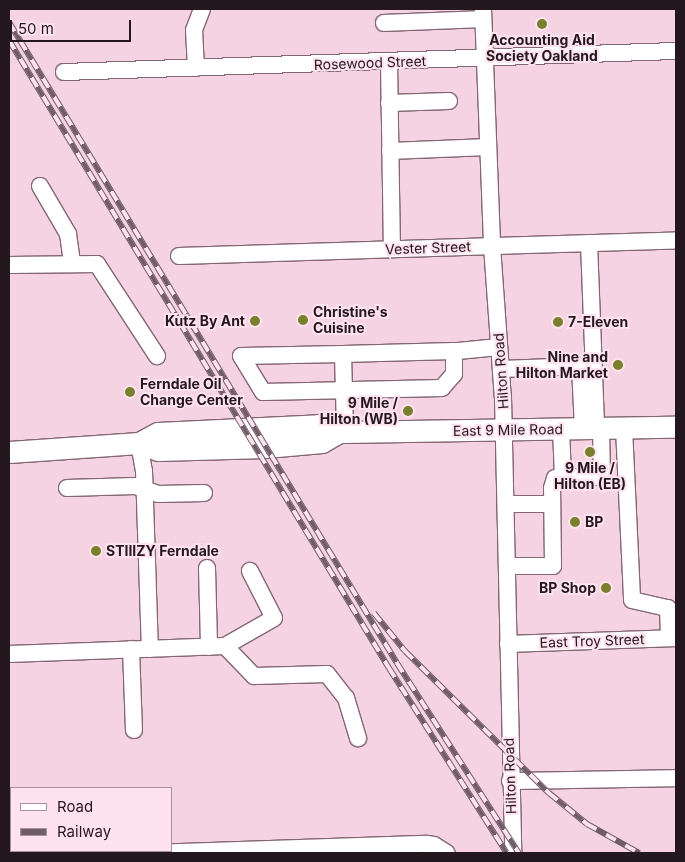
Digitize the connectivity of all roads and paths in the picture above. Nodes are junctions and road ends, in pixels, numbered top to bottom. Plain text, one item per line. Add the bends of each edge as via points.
1 (202, 9) edge
2 (483, 14) edge
3 (384, 23) dead end
4 (676, 51) edge
5 (484, 58) junction
6 (389, 62) junction
7 (196, 68) junction
8 (64, 72) dead end
9 (449, 101) dead end
10 (389, 103) junction
11 (488, 146) junction
12 (390, 151) junction
13 (40, 186) dead end
14 (676, 240) edge
15 (589, 243) junction
16 (492, 246) junction
17 (392, 249) junction
18 (179, 256) dead end
19 (72, 264) junction
20 (9, 266) edge
21 (499, 347) junction
22 (454, 351) junction
23 (343, 354) junction
24 (157, 356) dead end
25 (501, 369) junction
26 (345, 390) junction
27 (676, 427) edge
28 (624, 428) junction
29 (561, 429) junction
30 (593, 429) junction
31 (504, 430) junction
32 (342, 432) junction
33 (139, 443) junction
34 (9, 452) edge
35 (563, 477) junction
36 (67, 488) dead end
37 (143, 489) junction
38 (204, 493) dead end
39 (506, 504) junction
40 (552, 504) junction
41 (507, 566) junction
42 (207, 568) dead end
43 (250, 571) dead end
44 (673, 638) edge
45 (508, 644) junction
46 (217, 646) junction
47 (131, 649) junction
48 (150, 649) junction
49 (9, 654) edge
50 (134, 730) dead end
51 (358, 738) dead end
52 (676, 778) edge
53 (510, 781) junction
54 (150, 853) edge
55 (446, 853) edge
56 (513, 853) edge

1 - 7 street via 194,30
2 - 3 street
2 - 5 street, Hilton Road
4 - 5 street, Rosewood Street
5 - 6 street, Rosewood Street
5 - 11 street, Hilton Road
6 - 7 street, Rosewood Street
6 - 10 street
7 - 8 street, Rosewood Street
9 - 10 street
10 - 12 street
11 - 12 street
11 - 16 street, Hilton Road
12 - 17 street
13 - 19 street via 68,234
14 - 15 street, Vester Street
15 - 16 street, Vester Street
15 - 30 street
16 - 17 street, Vester Street
16 - 21 street, Hilton Road
17 - 18 street, Vester Street
19 - 20 street
19 - 24 street via 97,264
21 - 22 street
21 - 25 street, Hilton Road
22 - 23 street
22 - 26 street via 454,374 442,388
23 - 26 street
23 - 26 street via 241,356 263,392
25 - 30 street via 580,366
25 - 31 street, Hilton Road
26 - 32 street
27 - 28 main road, East 9 Mile Road
28 - 30 main road, East 9 Mile Road
28 - 44 street via 632,600 668,608
29 - 30 main road, East 9 Mile Road
29 - 31 main road, East 9 Mile Road
29 - 35 street
30 - 35 street via 602,477
31 - 32 main road, East 9 Mile Road
31 - 39 street, Hilton Road
32 - 33 main road, East 9 Mile Road via 319,425 158,433
33 - 34 main road, East 9 Mile Road
33 - 37 street via 144,471
35 - 40 street via 555,478
36 - 37 street via 135,486
37 - 38 street via 158,494
37 - 48 street
39 - 40 street
39 - 41 street, Hilton Road
40 - 41 street via 553,566
41 - 45 street, Hilton Road
42 - 46 street
43 - 46 street via 274,618
44 - 45 street, East Troy Street
45 - 53 street, Hilton Road
46 - 48 street
46 - 51 street via 254,676 327,674 346,698
47 - 48 street
47 - 49 street
47 - 50 street
52 - 53 street
53 - 56 street, Hilton Road
54 - 55 street via 427,844 434,844

